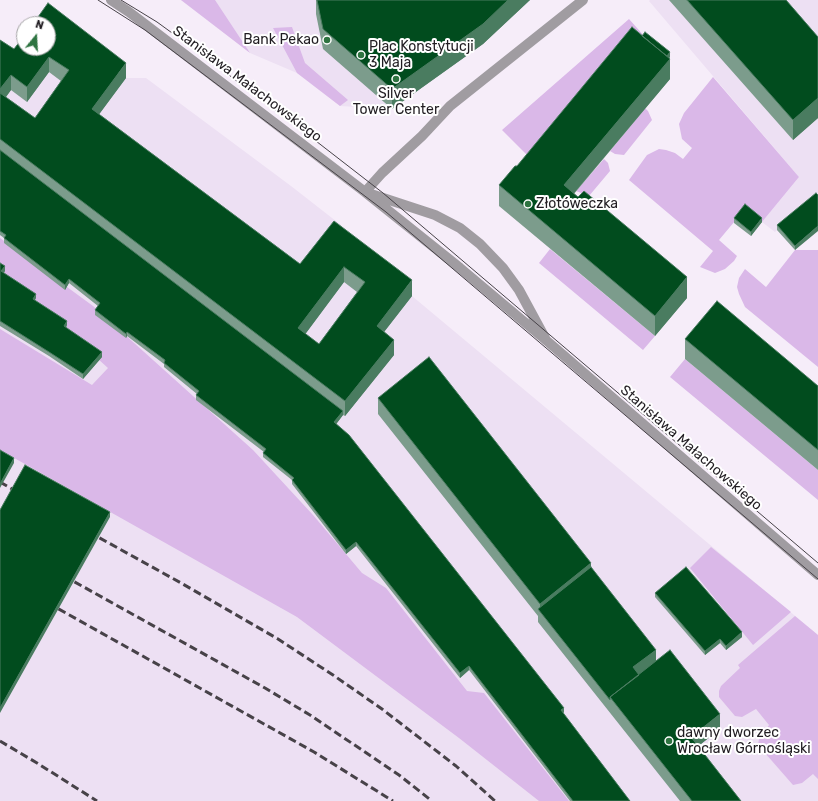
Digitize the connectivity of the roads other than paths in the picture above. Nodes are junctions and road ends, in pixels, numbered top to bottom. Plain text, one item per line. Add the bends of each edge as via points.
1 (111, 0) edge
2 (583, 0) edge
3 (365, 192) junction
4 (547, 341) junction
5 (818, 575) edge

1 - 3 street, Stanisława Małachowskiego
2 - 3 street via 450,106
3 - 4 street, Stanisława Małachowskiego
3 - 4 street, Stanisława Małachowskiego via 435,216 460,228 480,244 503,268 519,290
4 - 5 street, Stanisława Małachowskiego

